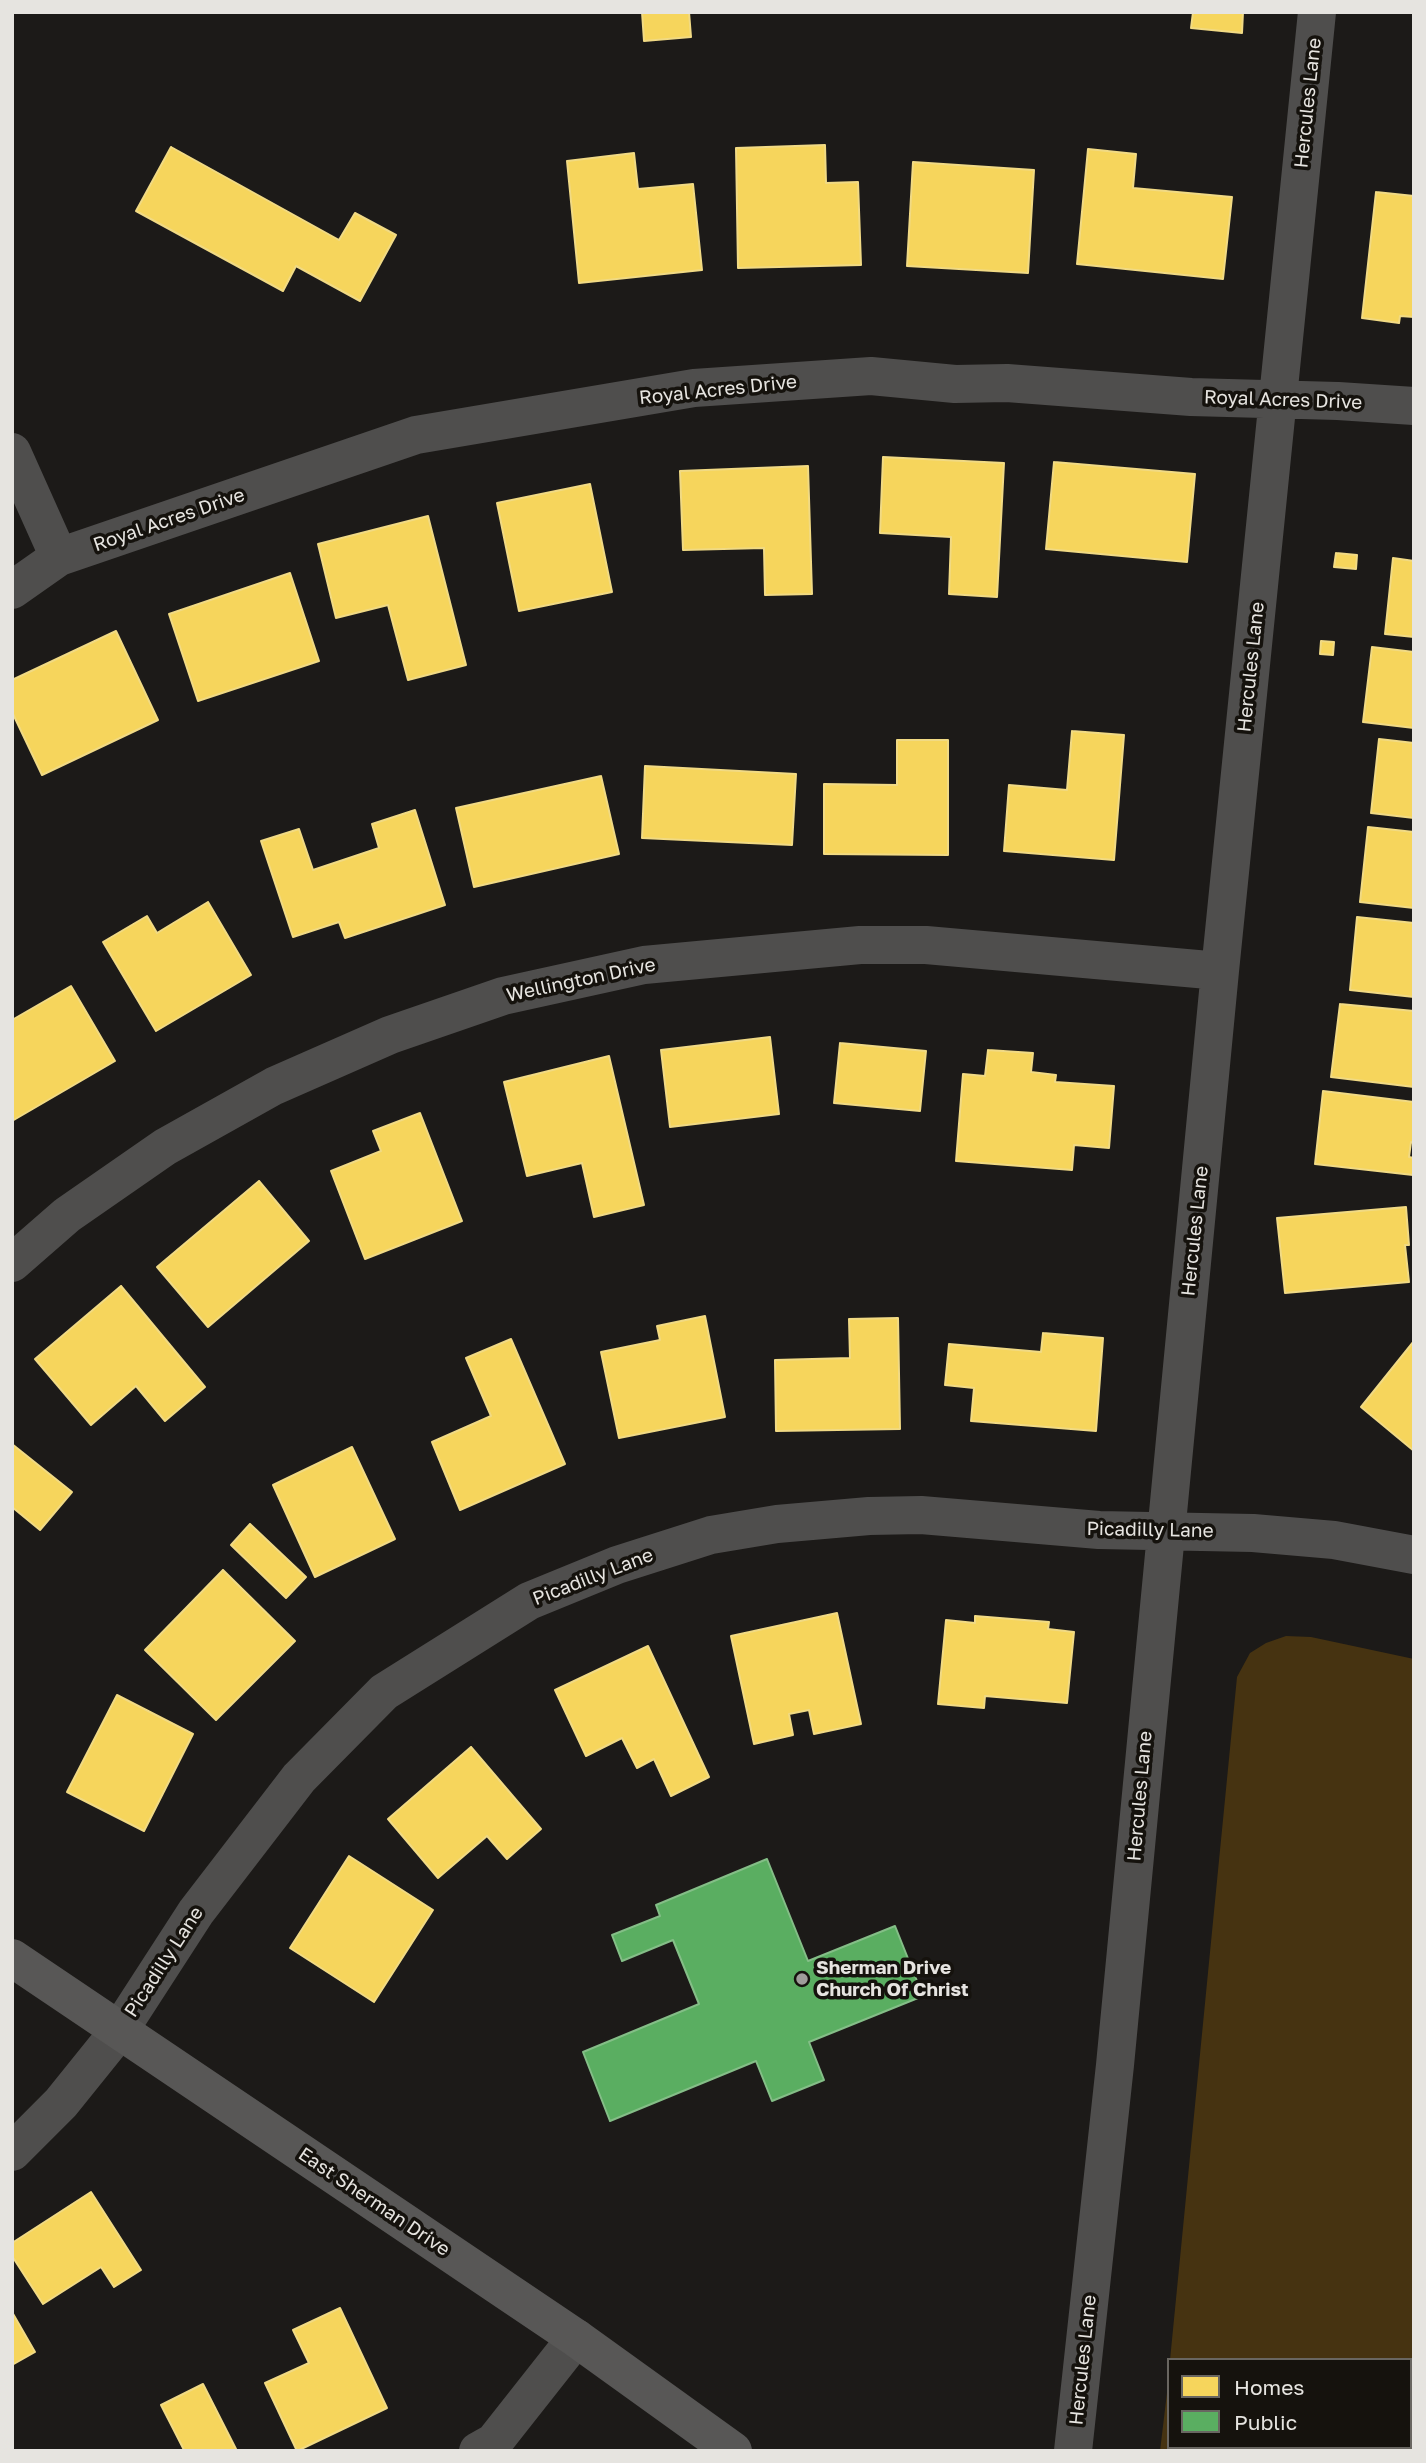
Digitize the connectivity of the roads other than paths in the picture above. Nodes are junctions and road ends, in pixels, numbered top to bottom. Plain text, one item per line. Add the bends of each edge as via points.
1 (1317, 12) edge
2 (1278, 400) junction
3 (1414, 406) edge
4 (12, 452) edge
5 (59, 557) junction
6 (12, 590) edge
7 (1220, 971) junction
8 (12, 1263) edge
9 (1165, 1531) junction
10 (1414, 1555) edge
11 (12, 1958) edge
12 (119, 2031) junction
13 (12, 2152) edge
14 (576, 2338) junction
15 (478, 2451) edge
16 (733, 2451) edge
17 (1073, 2451) edge

1 - 2 street, Hercules Lane
2 - 3 street, Royal Acres Drive
2 - 5 street, Royal Acres Drive via 871,376 694,388 416,435
2 - 7 street, Hercules Lane
4 - 5 street
5 - 6 street, Royal Acres Drive
7 - 8 street, Wellington Drive via 926,945 860,945 644,964 503,996 390,1035 274,1086 164,1147 67,1215
7 - 9 street, Hercules Lane
9 - 10 street, Picadilly Lane via 1307,1538
9 - 12 street, Picadilly Lane via 922,1515 777,1524 711,1535 617,1565 529,1601 384,1692 299,1778 195,1912
9 - 17 street, Hercules Lane
11 - 12 main road, East Sherman Drive
12 - 13 street, Picadilly Lane via 61,2103
12 - 14 main road, East Sherman Drive
14 - 15 street via 494,2442
14 - 16 main road, East Sherman Drive

